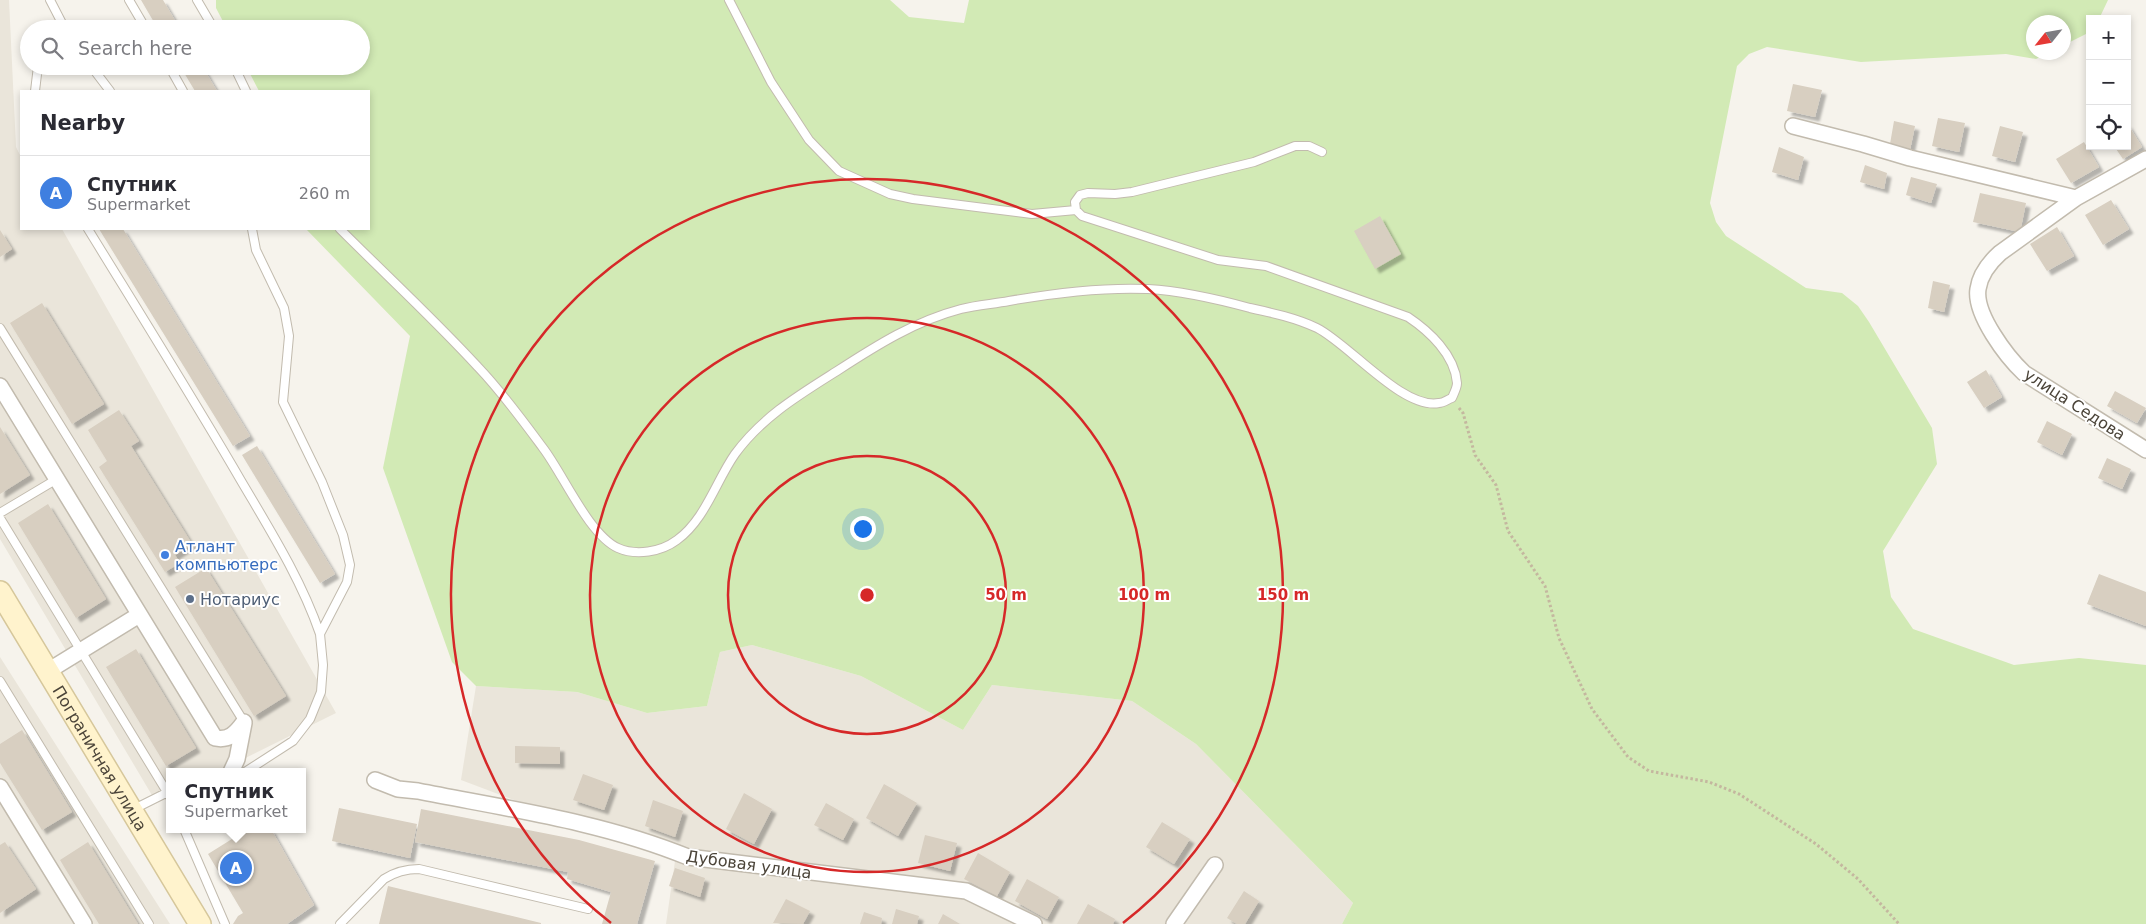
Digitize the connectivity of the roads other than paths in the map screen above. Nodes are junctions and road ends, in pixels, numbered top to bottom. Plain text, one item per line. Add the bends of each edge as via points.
1 (50, 0) edge
2 (129, 0) edge
3 (196, 0) edge
4 (729, 0) edge
5 (60, 20) edge
6 (141, 20) edge
7 (208, 20) edge
8 (37, 75) edge
9 (98, 75) edge
10 (174, 75) edge
11 (238, 75) edge
12 (35, 90) edge
13 (109, 90) edge
14 (183, 90) edge
15 (246, 90) edge
16 (1793, 126) dead end
17 (1322, 152) dead end
18 (2146, 159) edge
19 (2076, 198) junction
20 (1076, 210) junction
21 (89, 230) edge
22 (252, 230) edge
23 (341, 230) edge
24 (0, 328) edge
25 (0, 386) edge
26 (2146, 450) edge
27 (56, 479) junction
28 (0, 513) edge
29 (0, 518) edge
30 (0, 592) edge
31 (139, 615) junction
32 (320, 634) junction
33 (81, 650) junction
34 (48, 671) junction
35 (0, 680) edge
36 (244, 722) junction
37 (233, 768) edge
38 (251, 768) edge
39 (376, 780) dead end
40 (0, 787) edge
41 (166, 788) edge
42 (166, 794) edge
43 (132, 810) junction
44 (186, 833) edge
45 (1214, 865) dead end
46 (588, 909) dead end
47 (84, 924) edge
48 (148, 924) edge
49 (200, 924) edge
50 (226, 924) edge
51 (340, 924) edge
52 (1034, 924) edge
53 (1174, 924) edge

1 - 5 lane
2 - 6 lane
3 - 7 lane
4 - 20 lane via 770,82 808,140 839,171 890,194 913,199 1032,214
8 - 12 lane
9 - 13 lane
10 - 14 lane
11 - 15 lane
16 - 19 street
17 - 20 lane via 1310,146 1295,146 1254,162 1132,192 1088,193 1080,195 1075,202
18 - 19 street, улица Седова
19 - 26 street, улица Седова via 1989,263 1978,289 1981,310 2011,361 2024,373
20 - 23 lane via 1082,216 1218,260 1266,266 1408,316 1426,329 1449,361 1457,385 1452,398 1439,404 1424,402 1379,376 1318,328 1205,296 1148,289 1097,290 962,309 891,336 787,403 758,427 735,455 694,524 678,540 660,549 641,552 618,548 603,538 544,449 480,368
21 - 32 lane via 291,566
22 - 32 lane via 256,250 284,308 289,336 284,402 322,482 343,535 350,565 347,582
24 - 36 lane
25 - 27 street
27 - 28 lane
27 - 31 street
29 - 33 lane
30 - 34 main road, Пограничная улица
31 - 33 street
31 - 36 street via 215,738 230,737
32 - 38 lane via 321,692 310,719 293,741
33 - 34 street
33 - 41 lane
34 - 43 main road, Пограничная улица
35 - 48 lane
36 - 37 street
39 - 52 street, Дубовая улица via 398,789 581,823 688,857 966,891
40 - 47 street
42 - 43 lane
43 - 49 main road, Пограничная улица
44 - 50 lane
45 - 53 street
46 - 51 lane via 409,869 384,879

